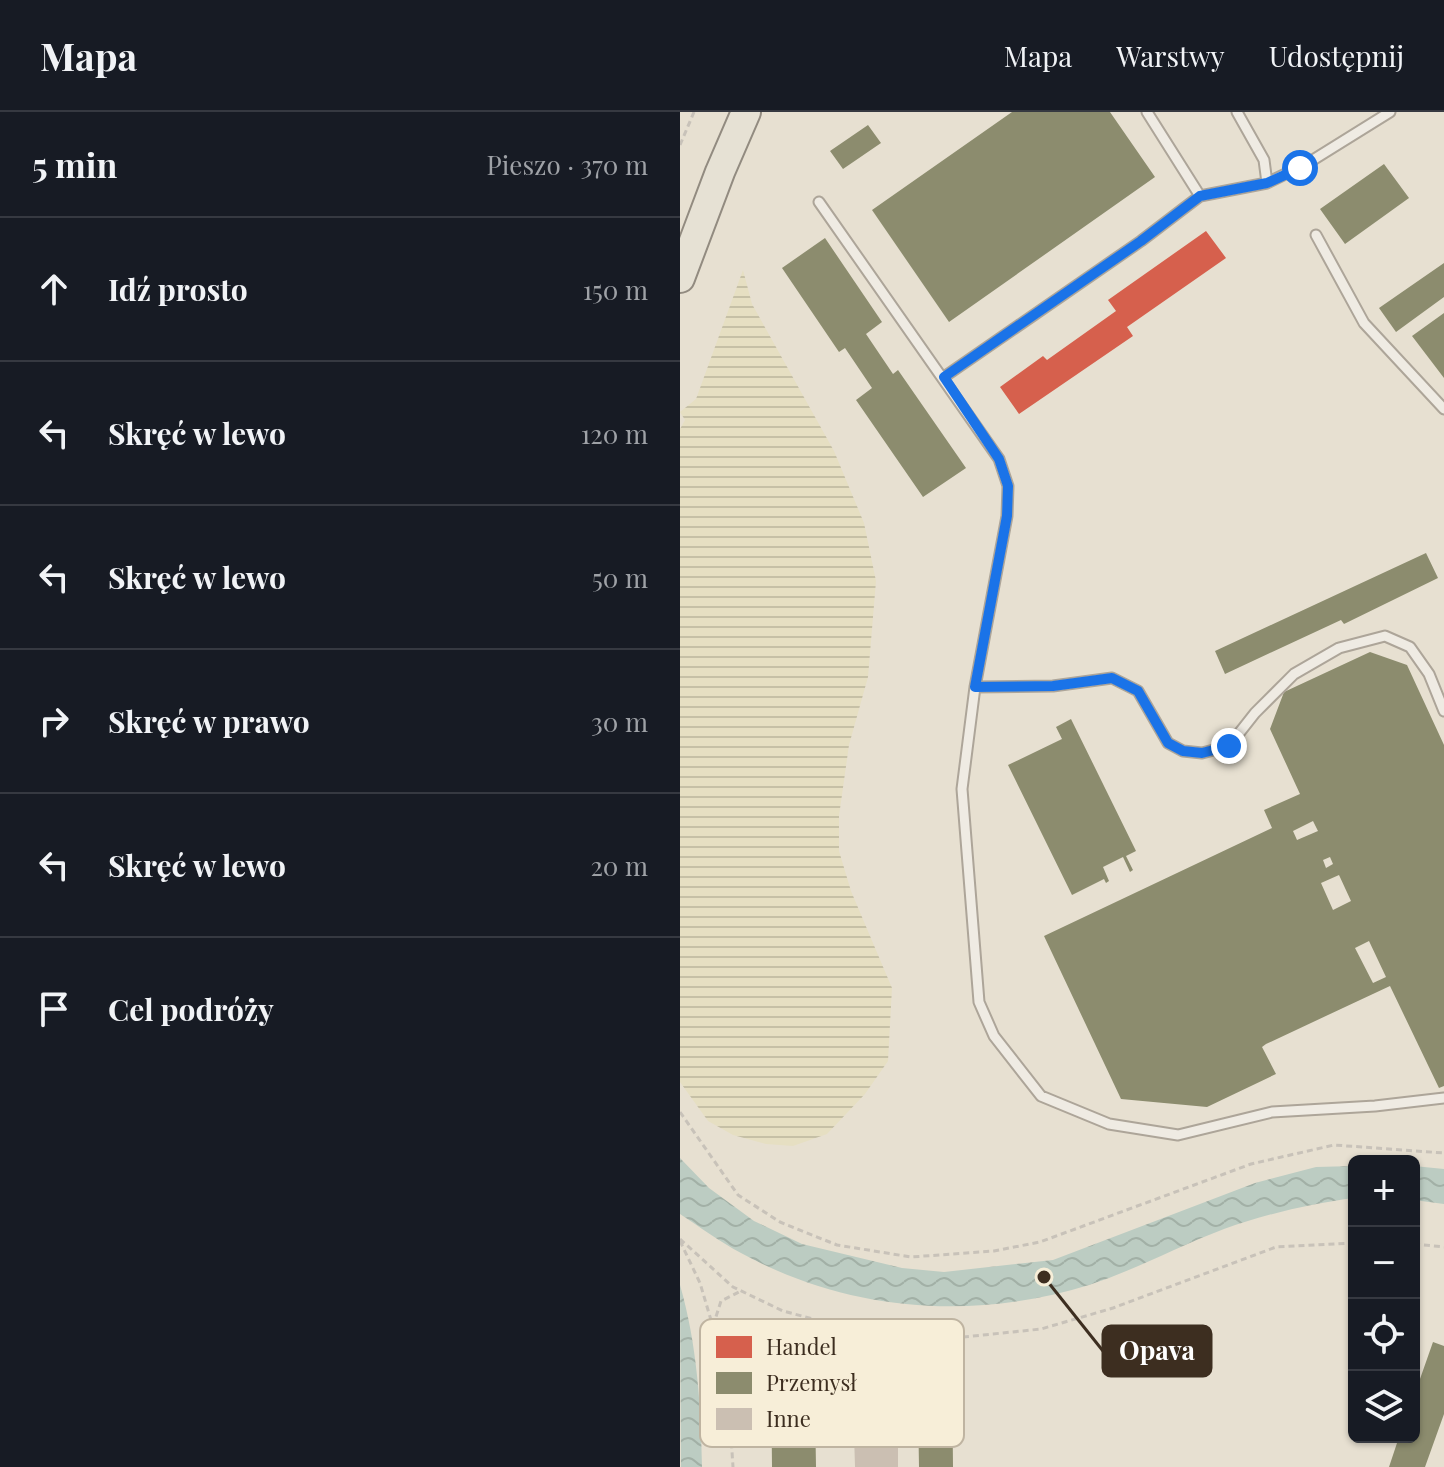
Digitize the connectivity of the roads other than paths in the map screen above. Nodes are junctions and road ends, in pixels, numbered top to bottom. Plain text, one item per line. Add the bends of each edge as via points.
1 (746, 112) edge
2 (1147, 112) edge
3 (1237, 112) edge
4 (1390, 112) edge
5 (1267, 183) junction
6 (1200, 196) junction
7 (819, 202) dead end
8 (1316, 235) dead end
9 (680, 278) edge
10 (944, 377) junction
11 (1444, 409) edge
12 (975, 687) junction
13 (1444, 711) edge
14 (1444, 1098) edge

1 - 9 main road
2 - 6 lane
3 - 5 lane via 1264,160
4 - 5 lane
5 - 6 lane
6 - 10 lane
7 - 10 lane
8 - 11 lane via 1364,323
10 - 12 lane via 999,459 1008,486
12 - 13 lane via 1053,686 1112,678 1138,691 1168,743 1202,753 1229,746 1294,674 1339,648 1385,636 1410,647 1429,674
12 - 14 lane via 962,789 979,1002 994,1036 1041,1096 1109,1124 1178,1135 1272,1112

